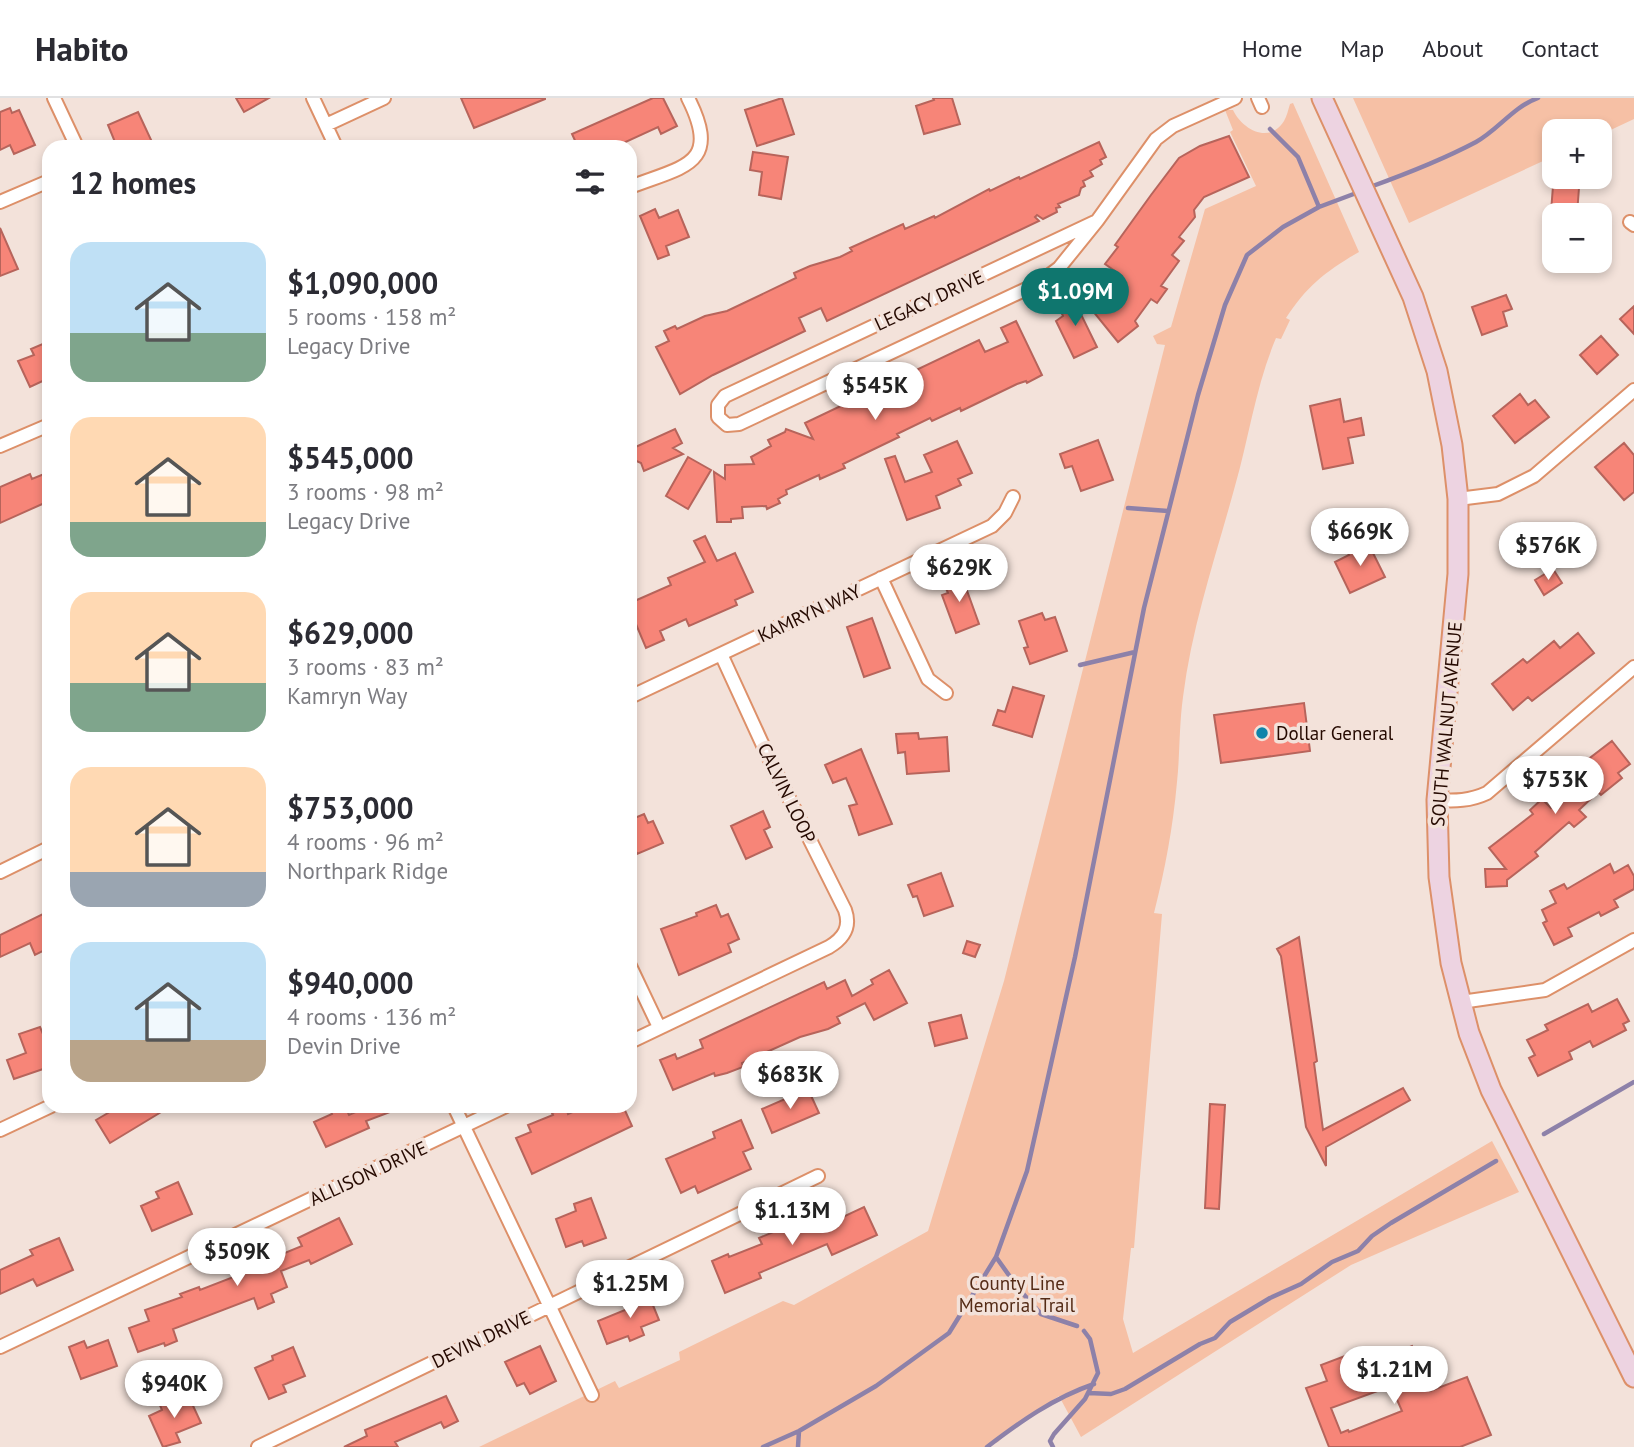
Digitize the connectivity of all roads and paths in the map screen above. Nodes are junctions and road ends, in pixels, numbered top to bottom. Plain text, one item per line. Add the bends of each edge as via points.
1 (54, 98) edge
2 (313, 98) edge
3 (384, 98) edge
4 (688, 98) edge
5 (1235, 98) edge
6 (1322, 98) edge
7 (326, 125) junction
8 (74, 140) edge
9 (333, 140) edge
10 (42, 184) edge
11 (637, 184) edge
12 (0, 202) edge
13 (1097, 221) junction
14 (1634, 390) edge
15 (42, 428) edge
16 (0, 446) edge
17 (1013, 497) dead end
18 (1458, 499) junction
19 (881, 579) junction
20 (721, 654) junction
21 (1634, 667) edge
22 (946, 693) dead end
23 (637, 694) edge
24 (1437, 800) junction
25 (42, 852) edge
26 (0, 873) edge
27 (1634, 940) edge
28 (637, 981) edge
29 (1461, 1002) junction
30 (659, 1027) junction
31 (637, 1038) edge
32 (42, 1110) edge
33 (457, 1113) edge
34 (493, 1113) edge
35 (464, 1128) junction
36 (0, 1130) edge
37 (818, 1176) dead end
38 (549, 1306) junction
39 (0, 1347) edge
40 (1634, 1377) edge
41 (592, 1395) dead end
42 (258, 1447) edge

1 - 8 street
2 - 7 street
3 - 7 street
4 - 11 street via 701,129 698,154 682,166
5 - 13 street, LEGACY DRIVE via 1173,126 1156,139
6 - 18 street, SOUTH WALNUT AVENUE via 1413,297 1448,424
7 - 9 street
10 - 12 street
13 - 13 street, LEGACY DRIVE via 726,396 718,405 718,417 727,425 739,424 1039,282 1059,268
14 - 18 street via 1534,476 1498,494
15 - 16 street
17 - 19 street, KAMRYN WAY via 992,526
18 - 24 street, SOUTH WALNUT AVENUE via 1458,586
19 - 20 street, KAMRYN WAY
19 - 22 street via 928,678
20 - 23 street, KAMRYN WAY
20 - 30 street, CALVIN LOOP via 845,910 846,932 829,947
21 - 24 street via 1487,793 1460,801
24 - 29 street, SOUTH WALNUT AVENUE via 1444,922
25 - 26 street
27 - 29 street via 1545,990
28 - 30 street
29 - 40 street, SOUTH WALNUT AVENUE via 1491,1090
30 - 31 street
32 - 36 street
33 - 35 street
34 - 35 street, ALLISON DRIVE
35 - 38 street
35 - 39 street, ALLISON DRIVE
37 - 38 street, DEVIN DRIVE
38 - 41 street
38 - 42 street, DEVIN DRIVE

